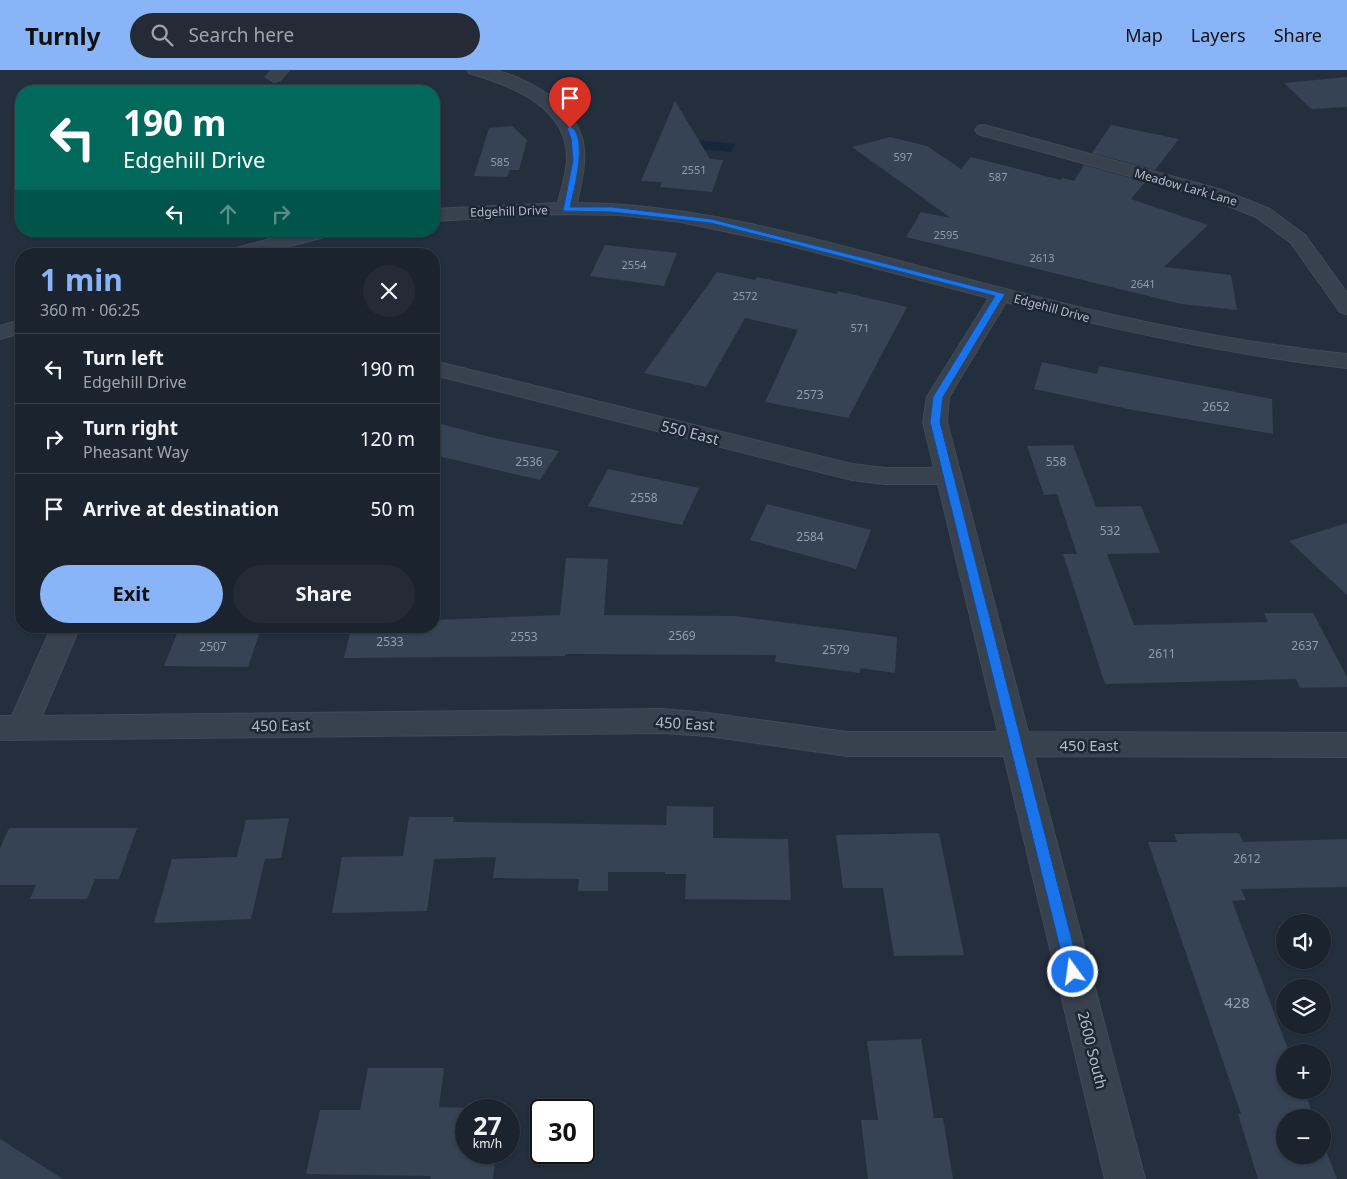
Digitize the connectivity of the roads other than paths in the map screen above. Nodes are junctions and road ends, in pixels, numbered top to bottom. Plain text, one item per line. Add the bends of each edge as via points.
1 (475, 70) edge
2 (984, 130) dead end
3 (566, 209) junction
4 (440, 215) edge
5 (296, 237) edge
6 (255, 248) edge
7 (1000, 294) junction
8 (1347, 308) edge
9 (15, 328) edge
10 (0, 333) edge
11 (1347, 361) edge
12 (440, 369) edge
13 (949, 476) junction
14 (62, 633) edge
15 (11, 728) edge
16 (1347, 745) edge
17 (1017, 746) junction
18 (1125, 1179) edge

1 - 3 street via 511,82 536,95 568,124 574,138 576,160
2 - 8 street, Meadow Lark Lane via 1214,194 1263,213 1298,239
3 - 4 street, Edgehill Drive
3 - 7 street, Edgehill Drive via 620,210 711,221
5 - 6 street
7 - 11 street, Edgehill Drive via 1112,324 1198,342
7 - 13 street, 2600 South via 938,397 935,422
9 - 10 street
12 - 13 street, 550 East via 852,472 886,476
13 - 17 street, 2600 South
14 - 15 street, 450 East
15 - 17 street, 450 East via 693,722 847,744
16 - 17 street, 450 East
17 - 18 street, 2600 South

